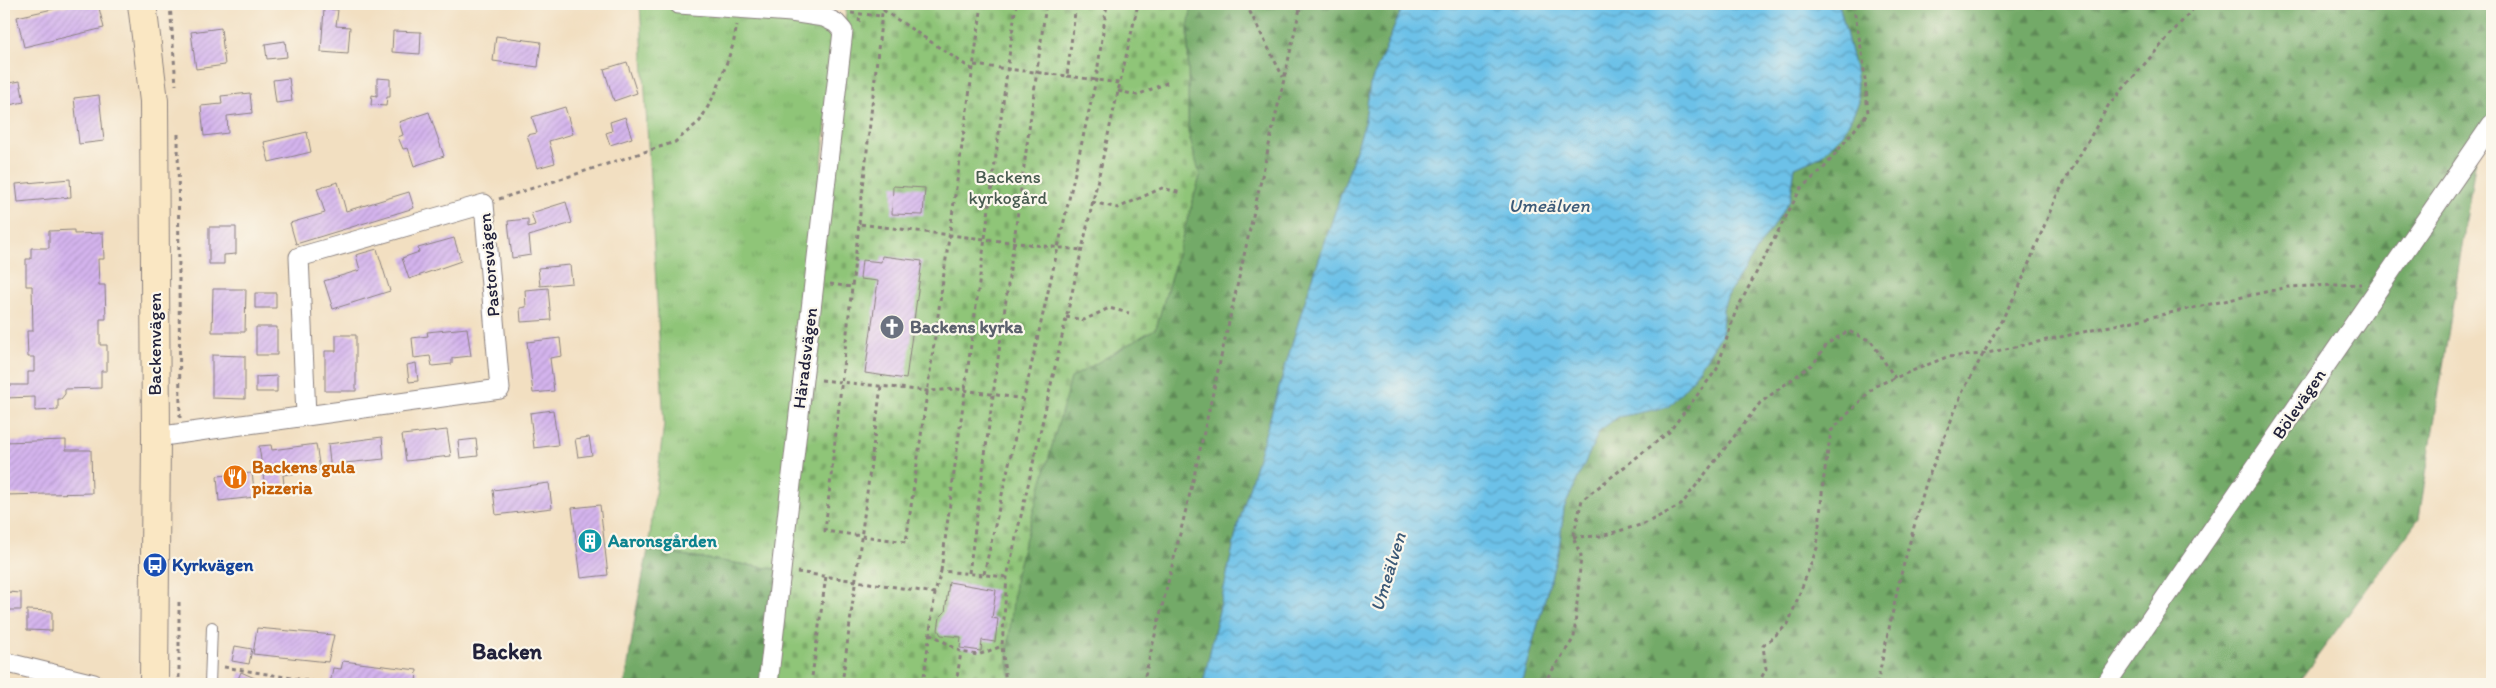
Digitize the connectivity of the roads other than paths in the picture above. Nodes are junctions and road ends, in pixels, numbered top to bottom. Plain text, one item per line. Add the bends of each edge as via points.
1 (142, 4) edge
2 (679, 4) edge
3 (810, 9) edge
4 (2492, 124) edge
5 (306, 415) junction
6 (156, 437) junction
7 (212, 627) dead end
8 (4, 662) edge
9 (94, 684) edge
10 (154, 684) edge
11 (210, 684) edge
12 (768, 684) edge
13 (2106, 684) edge

1 - 6 street, Backenvägen via 154,101
2 - 3 street via 740,10
3 - 12 street, Häradsvägen via 836,23 843,31
4 - 13 street, Bölevägen
5 - 5 street, Pastorsvägen via 500,389 484,204 299,257
5 - 6 street, Pastorsvägen
6 - 10 street, Backenvägen
7 - 11 lane
8 - 9 street

